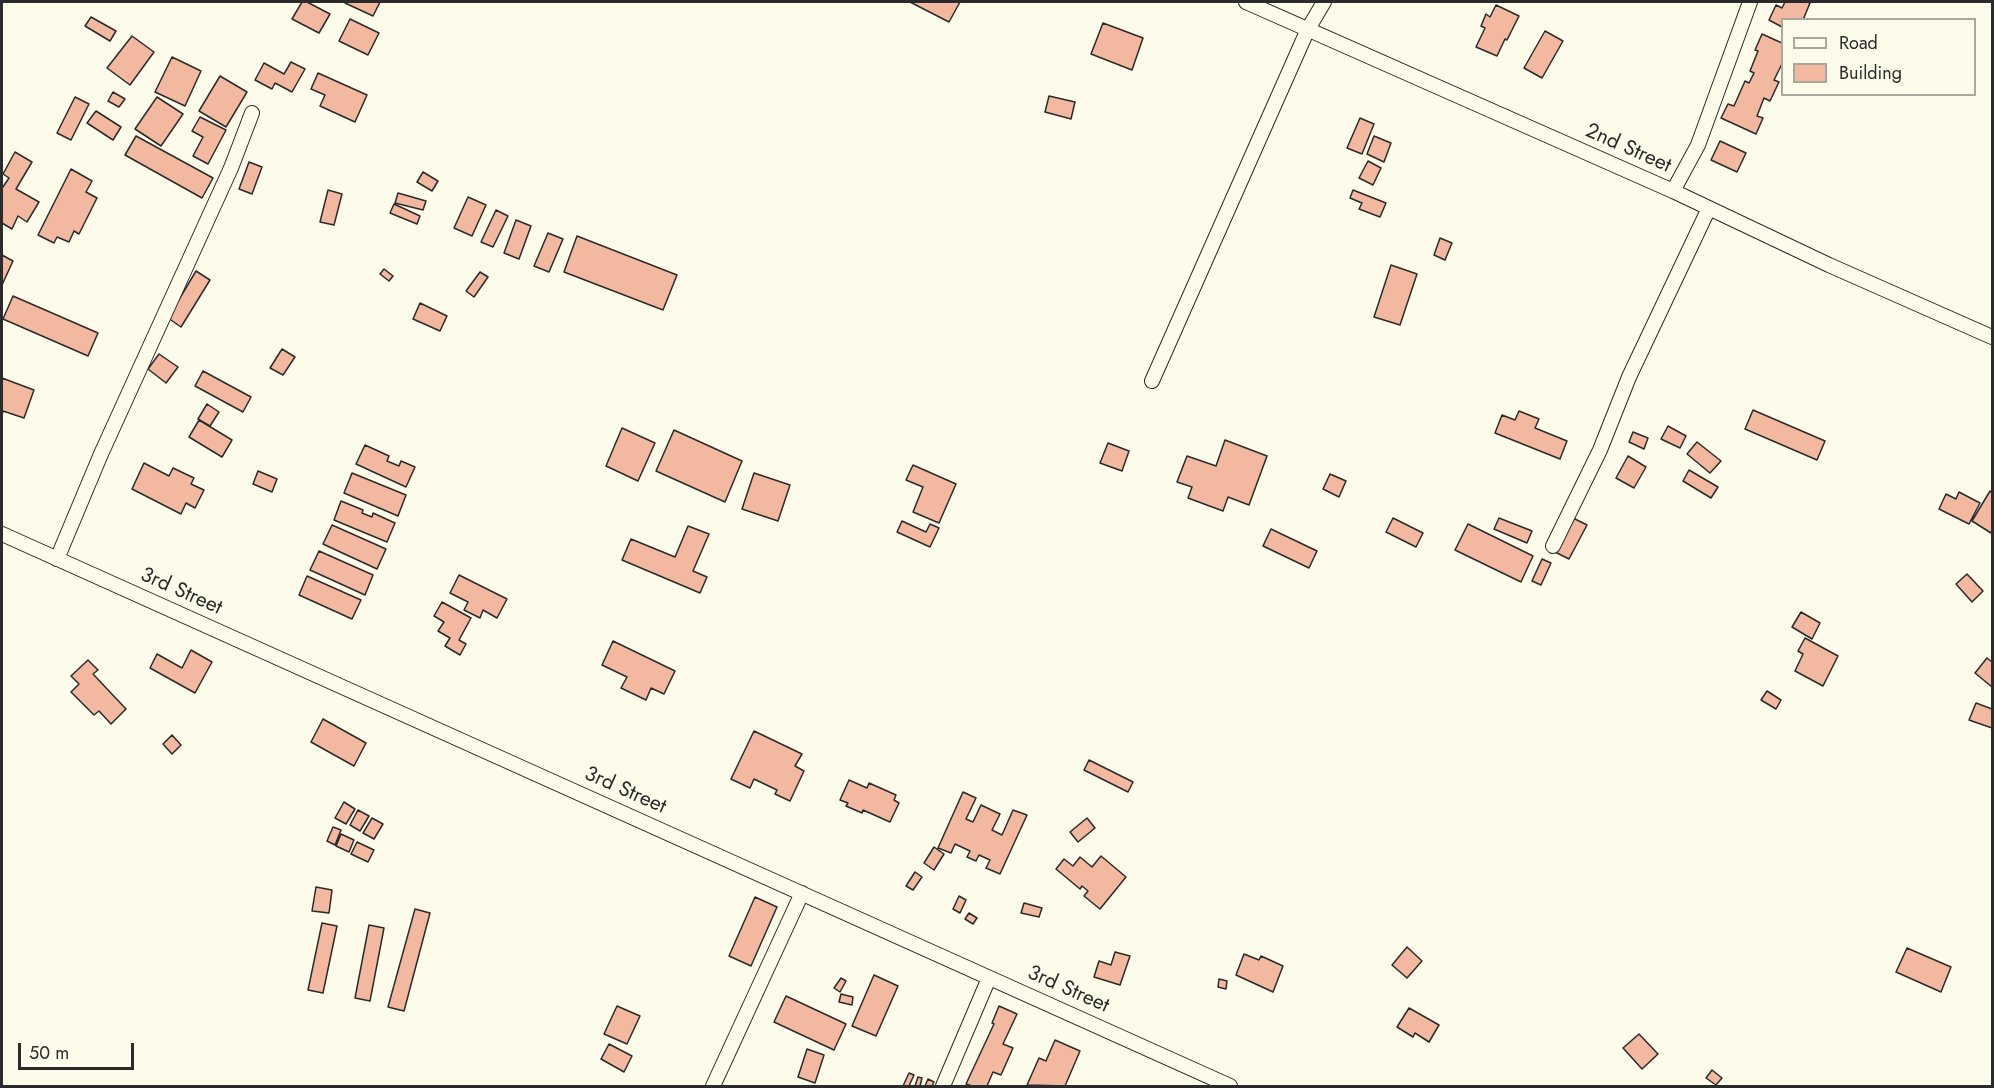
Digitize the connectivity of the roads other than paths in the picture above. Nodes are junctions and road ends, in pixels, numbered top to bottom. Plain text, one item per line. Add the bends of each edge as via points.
1 (1246, 2) edge
2 (1324, 2) edge
3 (1750, 2) edge
4 (1308, 29) junction
5 (252, 113) dead end
6 (1673, 191) junction
7 (1709, 208) junction
8 (1992, 337) edge
9 (1152, 381) dead end
10 (2, 534) edge
11 (1553, 546) dead end
12 (57, 559) junction
13 (802, 893) junction
14 (989, 978) junction
15 (713, 1086) edge
16 (942, 1086) edge
17 (1230, 1086) edge

1 - 4 street, 2nd Street
2 - 4 street
3 - 6 street via 1698,145
4 - 6 street, 2nd Street
4 - 9 street
5 - 12 street
6 - 7 street, 2nd Street
7 - 8 street, 2nd Street
7 - 11 street
10 - 12 street, 3rd Street
12 - 13 street, 3rd Street
13 - 14 street, 3rd Street
13 - 15 street
14 - 16 street
14 - 17 street, 3rd Street

